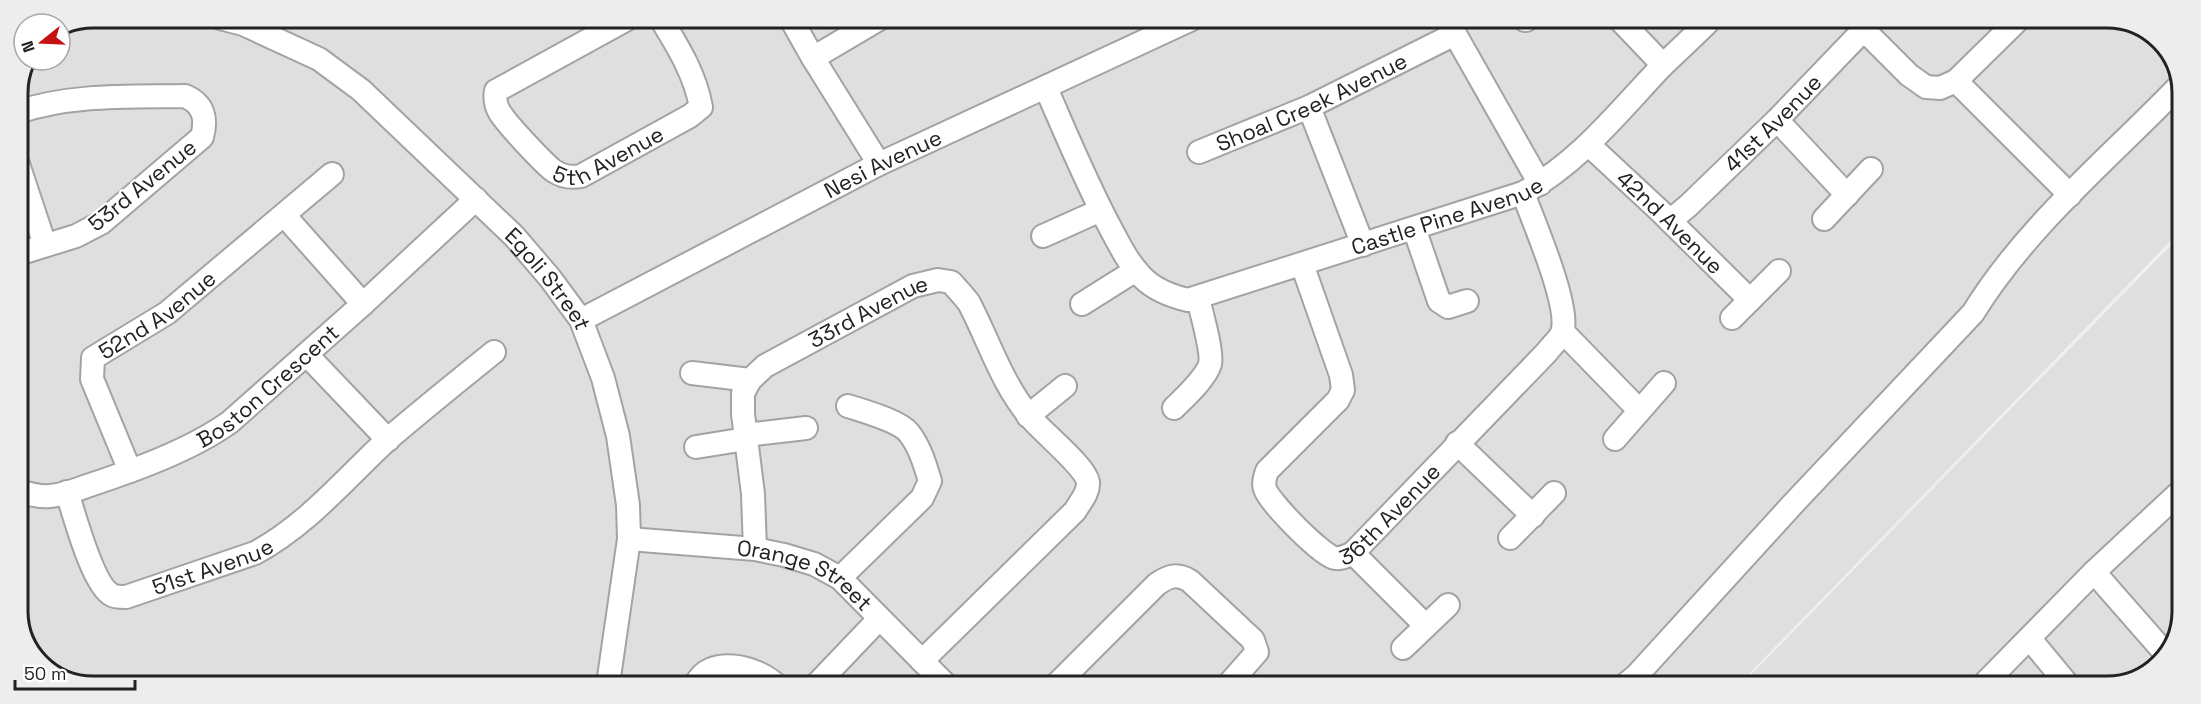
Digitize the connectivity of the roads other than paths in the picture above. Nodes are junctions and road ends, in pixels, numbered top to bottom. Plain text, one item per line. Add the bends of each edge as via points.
1 (252, 28) edge
2 (611, 28) edge
3 (666, 28) edge
4 (796, 28) edge
5 (864, 28) edge
6 (1175, 28) edge
7 (1449, 28) edge
8 (1452, 28) edge
9 (1628, 28) edge
10 (1702, 28) edge
11 (1867, 28) edge
12 (1871, 28) edge
13 (2010, 28) edge
14 (813, 58) junction
15 (1663, 65) junction
16 (1956, 81) junction
17 (1046, 88) junction
18 (2172, 93) edge
19 (1309, 106) junction
20 (28, 108) edge
21 (1777, 120) junction
22 (1589, 145) junction
23 (1199, 152) dead end
24 (879, 164) junction
25 (1871, 169) dead end
26 (332, 174) dead end
27 (1532, 189) junction
28 (28, 195) edge
29 (1847, 195) junction
30 (2070, 195) junction
31 (476, 199) junction
32 (1101, 210) junction
33 (284, 215) junction
34 (1824, 219) dead end
35 (1670, 221) junction
36 (1414, 228) junction
37 (1043, 236) dead end
38 (1363, 244) junction
39 (45, 245) junction
40 (28, 251) edge
41 (1302, 264) junction
42 (1136, 270) junction
43 (1779, 271) dead end
44 (1198, 298) junction
45 (1750, 300) junction
46 (1467, 301) dead end
47 (363, 304) junction
48 (1082, 304) dead end
49 (1732, 318) dead end
50 (580, 320) junction
51 (1563, 332) junction
52 (494, 352) dead end
53 (307, 355) junction
54 (692, 373) dead end
55 (750, 380) junction
56 (1664, 383) dead end
57 (1065, 386) dead end
58 (848, 405) dead end
59 (1174, 408) dead end
60 (1639, 410) junction
61 (1028, 416) junction
62 (806, 428) dead end
63 (746, 437) junction
64 (1615, 439) dead end
65 (388, 440) junction
66 (1457, 443) junction
67 (696, 447) dead end
68 (130, 471) junction
69 (67, 492) junction
70 (29, 493) edge
71 (1554, 493) dead end
72 (2172, 499) edge
73 (1533, 516) junction
74 (1510, 538) dead end
75 (629, 539) junction
76 (755, 549) junction
77 (1353, 553) junction
78 (2094, 572) junction
79 (840, 578) junction
80 (1448, 604) dead end
81 (879, 620) junction
82 (1426, 626) junction
83 (2030, 639) junction
84 (1403, 648) dead end
85 (2161, 648) edge
86 (922, 661) junction
87 (609, 676) edge
88 (700, 676) edge
89 (760, 676) edge
90 (825, 676) edge
91 (937, 676) edge
92 (1065, 676) edge
93 (1237, 676) edge
94 (1634, 676) edge
95 (1992, 676) edge
96 (2061, 676) edge

1 - 31 street, Egoli Street via 319,59 361,90
2 - 3 street, 5th Avenue via 496,91 502,117 554,171 569,178 581,176 701,107 698,87
4 - 14 street
5 - 14 street
6 - 17 street, Nesi Avenue
7 - 19 street, Shoal Creek Avenue
8 - 27 street
9 - 15 street
10 - 15 street, Castle Pine Avenue
11 - 21 street, 41st Avenue
12 - 16 street via 1909,75 1926,87 1940,88
13 - 16 street
14 - 24 street
15 - 22 street, Castle Pine Avenue
16 - 30 street
17 - 24 street, Nesi Avenue
17 - 32 street, Castle Pine Avenue
18 - 30 street
19 - 23 street, Shoal Creek Avenue
19 - 38 street
20 - 39 street, 53rd Avenue via 94,97 185,96 198,103 204,114 202,137 101,223
21 - 29 street
21 - 35 street, 41st Avenue
22 - 27 street, Castle Pine Avenue
22 - 35 street, 42nd Avenue
24 - 50 street, Nesi Avenue
25 - 29 street
26 - 33 street, 52nd Avenue
27 - 36 street, Castle Pine Avenue
27 - 51 street via 1560,297
28 - 39 street
29 - 34 street
30 - 94 street via 2016,252 1973,313
31 - 47 street, Boston Crescent
31 - 50 street, Egoli Street via 521,244
32 - 37 street
32 - 42 street, Castle Pine Avenue
33 - 47 street
33 - 68 street, 52nd Avenue via 167,313 93,358 92,379
35 - 45 street, 42nd Avenue
36 - 38 street, Castle Pine Avenue
36 - 46 street via 1439,301 1448,307
38 - 41 street, Castle Pine Avenue
39 - 40 street, 53rd Avenue
41 - 44 street, Castle Pine Avenue
41 - 77 street, 36th Avenue via 1343,390 1338,400 1267,471 1265,490 1274,505 1321,551 1334,558
42 - 44 street, Castle Pine Avenue via 1171,296
42 - 48 street
43 - 45 street
44 - 59 street via 1210,364
45 - 49 street
47 - 53 street, Boston Crescent
50 - 75 street, Egoli Street via 603,378 618,436
51 - 60 street
51 - 66 street, 36th Avenue
52 - 65 street, 51st Avenue
53 - 65 street
53 - 68 street, Boston Crescent via 213,434
54 - 55 street
55 - 61 street, 33rd Avenue via 765,366 914,286 938,280 951,282 968,302 1013,394
55 - 63 street via 743,393
56 - 60 street
57 - 61 street
58 - 79 street via 908,432 930,481 922,498
60 - 64 street
61 - 86 street, 33rd Avenue via 1083,472 1087,492 1075,511
62 - 63 street
63 - 67 street
63 - 76 street
65 - 69 street, 51st Avenue via 291,531 272,544 255,554 126,597 112,595 94,572
66 - 73 street
66 - 77 street, 36th Avenue
68 - 69 street, Boston Crescent
69 - 70 street, Boston Crescent via 52,496
71 - 73 street
72 - 78 street
73 - 74 street
75 - 76 street, Orange Street
75 - 87 street, Egoli Street
76 - 79 street, Orange Street via 814,564
77 - 82 street
78 - 83 street
78 - 85 street
79 - 81 street, Orange Street
80 - 82 street
81 - 86 street, Orange Street
81 - 90 street
82 - 84 street
83 - 95 street
83 - 96 street
86 - 91 street, Orange Street
88 - 89 street via 707,670 730,666
92 - 93 street via 1157,584 1181,576 1253,640 1257,652

